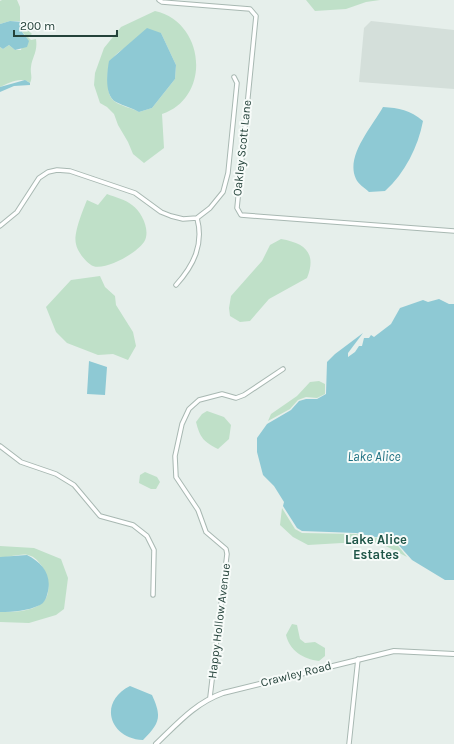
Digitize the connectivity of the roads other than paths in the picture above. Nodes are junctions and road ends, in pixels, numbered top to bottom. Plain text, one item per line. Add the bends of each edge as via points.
1 (159, 0) edge
2 (234, 77) dead end
3 (197, 218) junction
4 (0, 226) edge
5 (454, 231) edge
6 (176, 284) dead end
7 (283, 369) dead end
8 (0, 446) edge
9 (153, 595) dead end
10 (454, 654) edge
11 (358, 659) junction
12 (210, 697) junction
13 (156, 744) edge
14 (349, 744) edge

1 - 5 street, Oakley Scott Lane via 250,9 256,16 236,208 241,215
2 - 3 street via 237,81 228,173 223,192 210,208
3 - 4 street via 183,219 172,216 161,212 135,193 70,171 57,170 39,178 17,212
3 - 6 street via 197,254 187,272
7 - 12 street, Happy Hollow Avenue via 236,398 222,394 198,400 189,409 182,424 175,467 178,482 198,510 206,532 226,549 227,554
8 - 9 street via 21,462 56,474 74,485 100,516 133,525 146,536 154,550
10 - 11 street, Crawley Road via 394,651
11 - 12 street, Crawley Road
11 - 14 street
12 - 13 street, Crawley Road via 193,708

